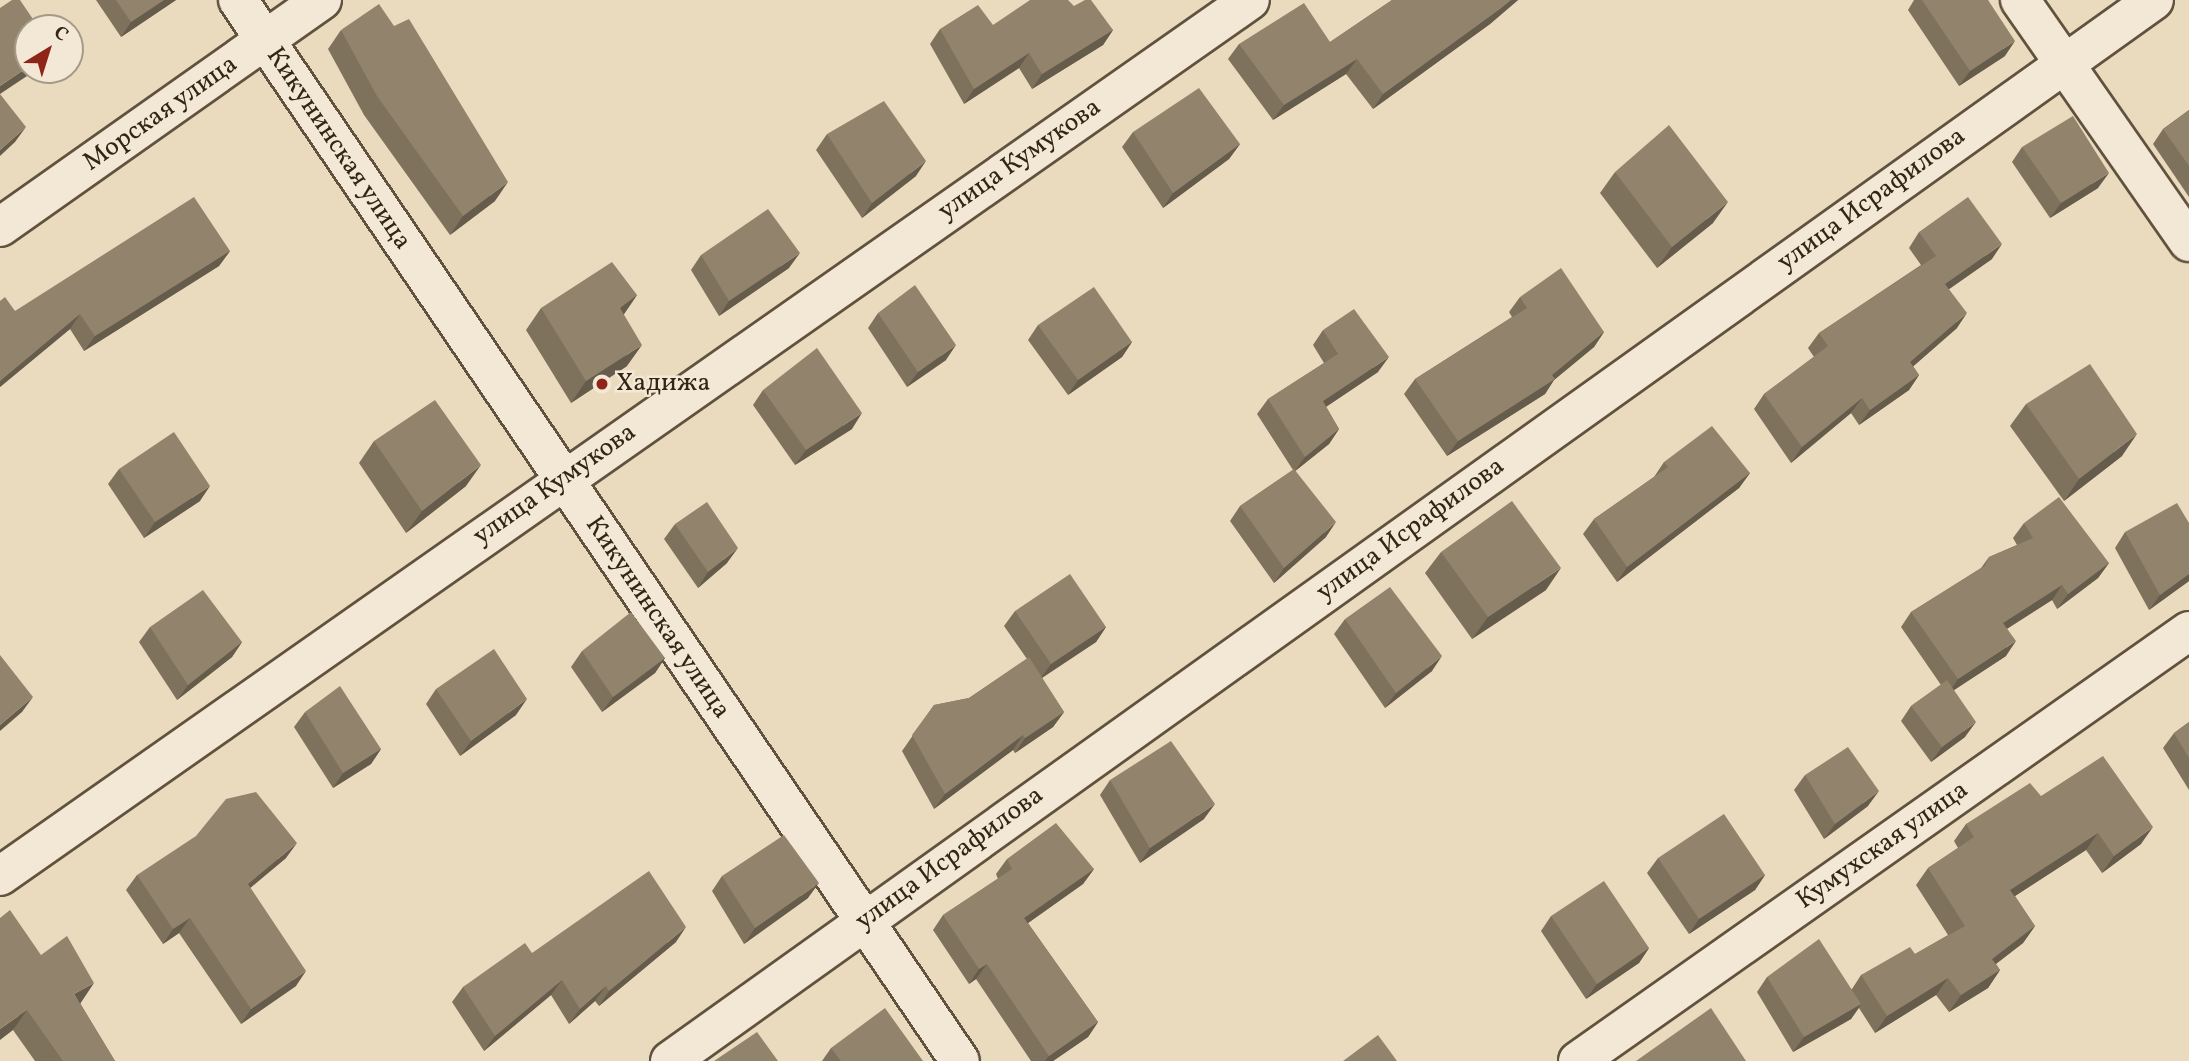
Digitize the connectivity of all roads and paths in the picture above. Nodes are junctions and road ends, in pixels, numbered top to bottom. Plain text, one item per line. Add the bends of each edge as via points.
1 (238, 0) edge
2 (322, 0) edge
3 (1250, 0) edge
4 (2020, 0) edge
5 (2154, 0) edge
6 (264, 41) junction
7 (2064, 63) junction
8 (0, 227) edge
9 (2189, 242) edge
10 (564, 479) junction
11 (2189, 631) edge
12 (0, 876) edge
13 (862, 922) junction
14 (670, 1061) edge
15 (960, 1061) edge
16 (1578, 1061) edge

1 - 6 street, Кикунинская улица
2 - 6 street, Морская улица
3 - 10 street, улица Кумукова
4 - 7 street
5 - 7 street, улица Исрафилова
6 - 8 street, Морская улица
6 - 10 street, Кикунинская улица
7 - 9 street
7 - 13 street, улица Исрафилова
10 - 12 street, улица Кумукова
10 - 13 street, Кикунинская улица
11 - 16 street, Кумухская улица
13 - 14 street, улица Исрафилова
13 - 15 street, Кикунинская улица

